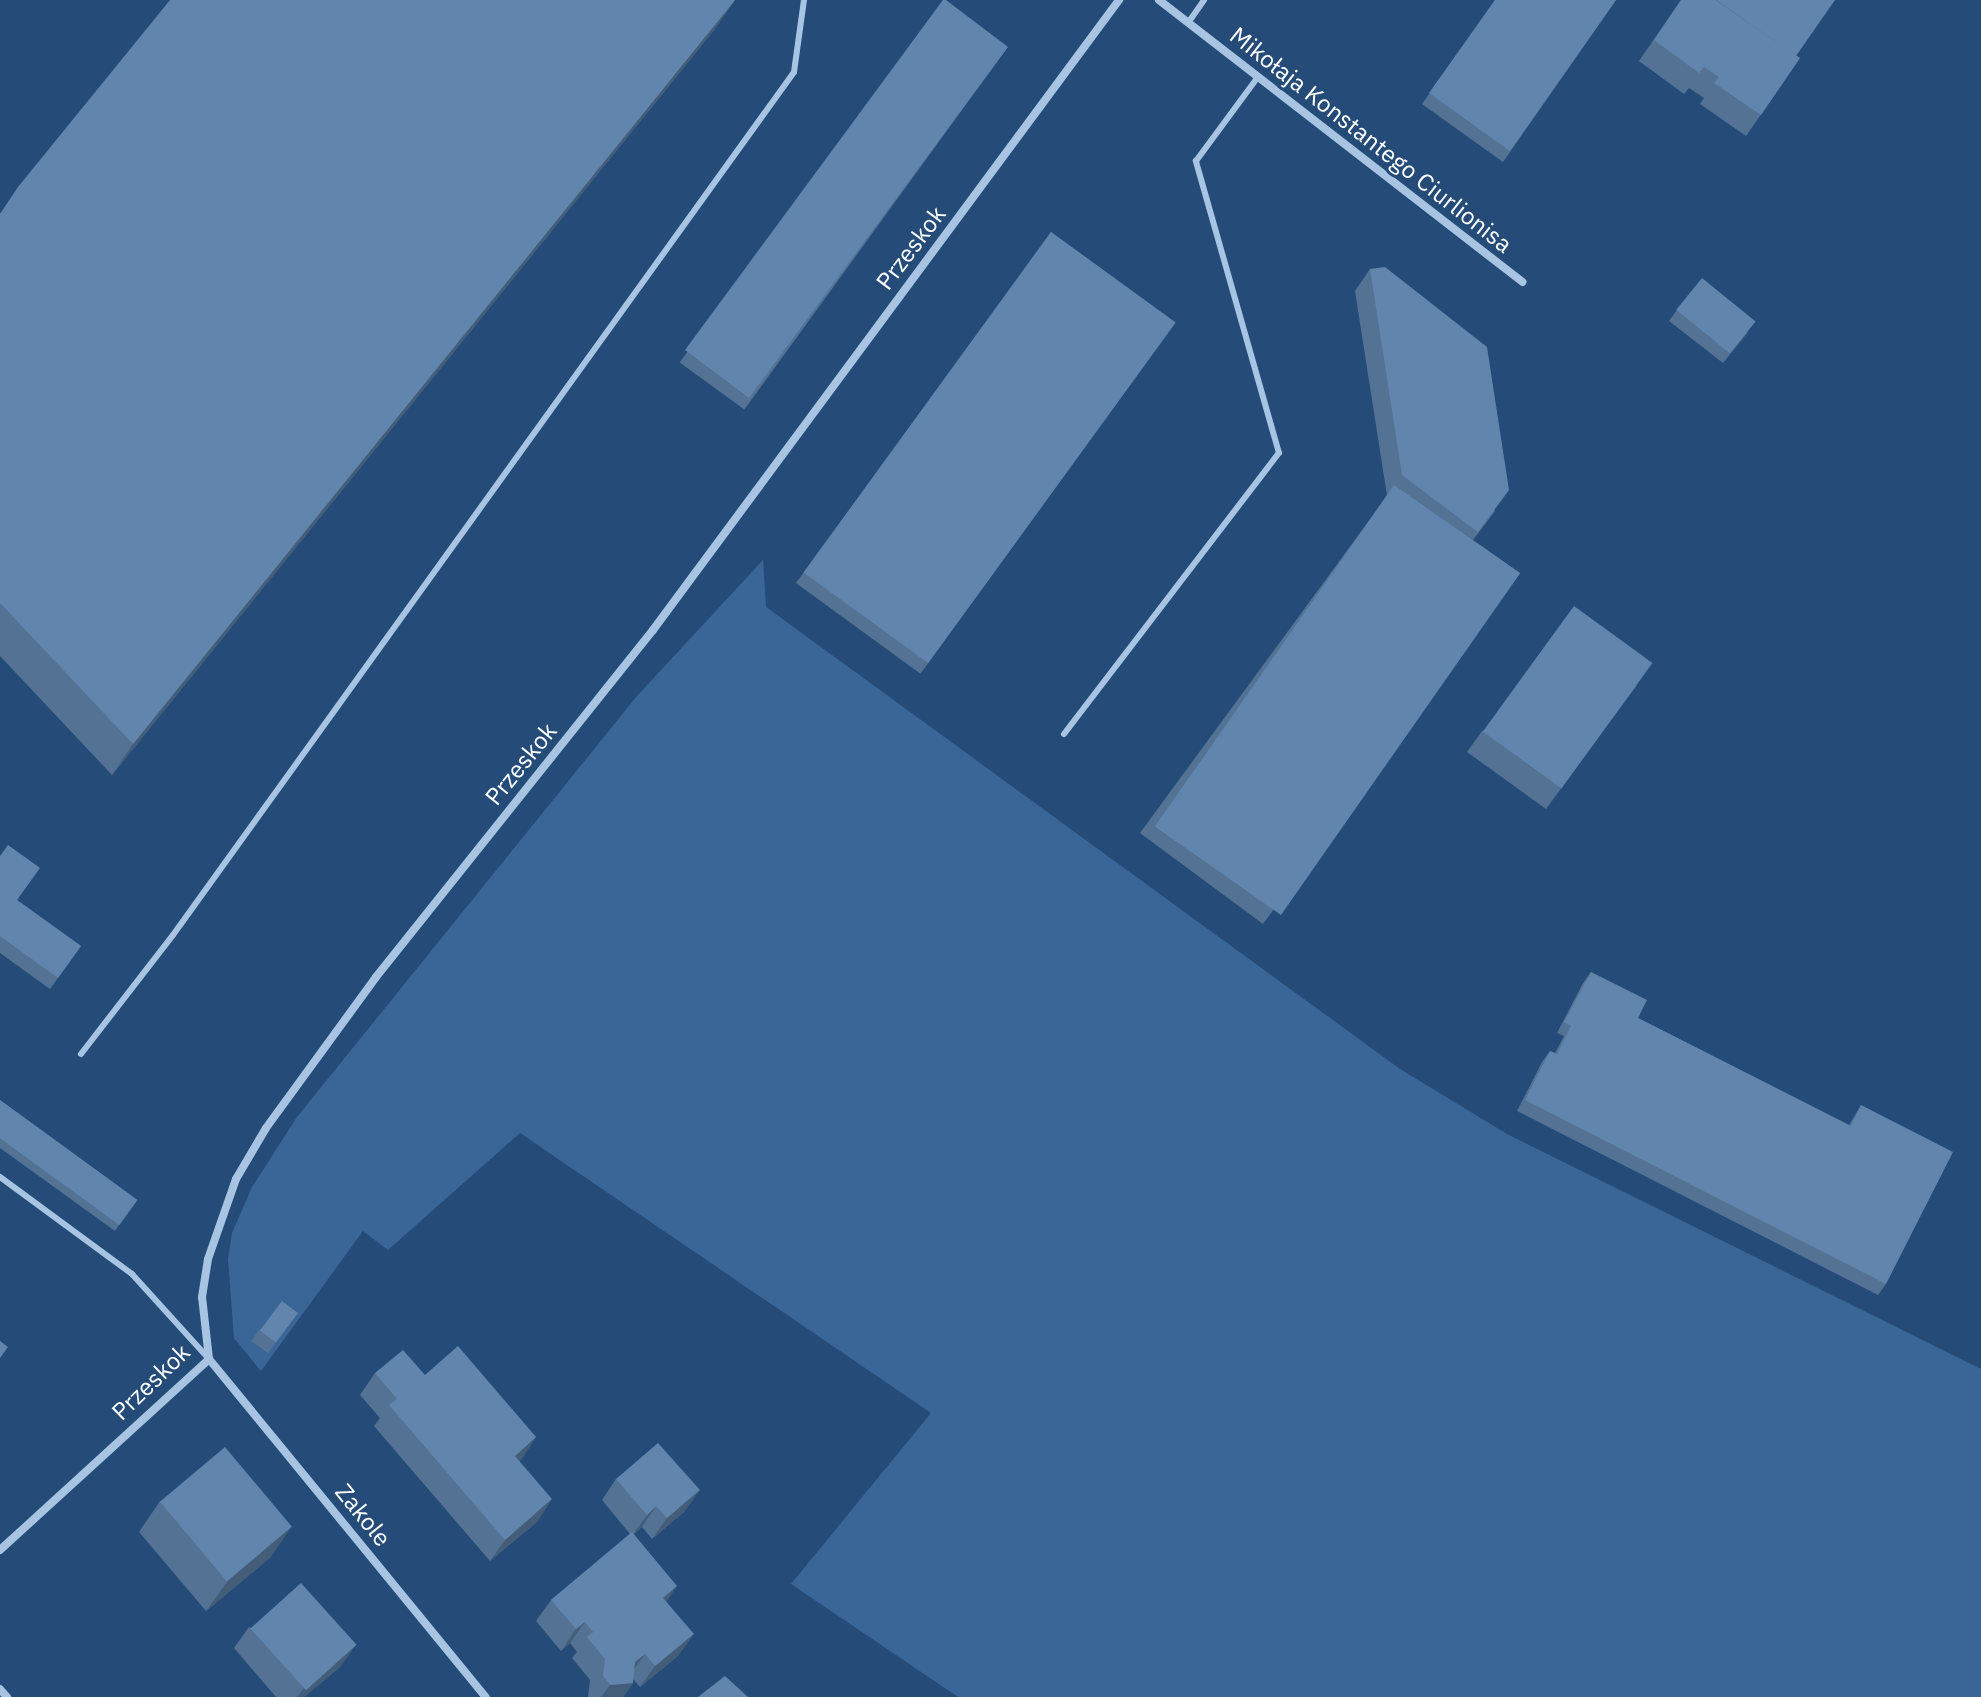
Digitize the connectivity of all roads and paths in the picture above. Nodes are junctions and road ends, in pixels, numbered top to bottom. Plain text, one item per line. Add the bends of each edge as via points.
1 (804, 0) edge
2 (1119, 0) edge
3 (1159, 0) edge
4 (1204, 0) edge
5 (1188, 23) junction
6 (1258, 77) junction
7 (1522, 282) dead end
8 (1064, 734) dead end
9 (81, 1054) dead end
10 (0, 1177) edge
11 (209, 1359) junction
12 (0, 1550) edge
13 (0, 1689) edge
14 (7, 1697) edge
15 (486, 1697) edge

1 - 9 lane via 794,72 173,935
2 - 11 street, Przeskok via 653,630 376,977 266,1128 236,1179 208,1259 202,1297
3 - 5 street, Mikołaja Konstantego Ciurlionisa
4 - 5 lane
5 - 6 street, Mikołaja Konstantego Ciurlionisa
6 - 7 street, Mikołaja Konstantego Ciurlionisa
6 - 8 lane via 1196,161 1279,453
10 - 11 lane via 132,1274
11 - 12 street, Przeskok
11 - 15 street, Zakole
13 - 14 street

